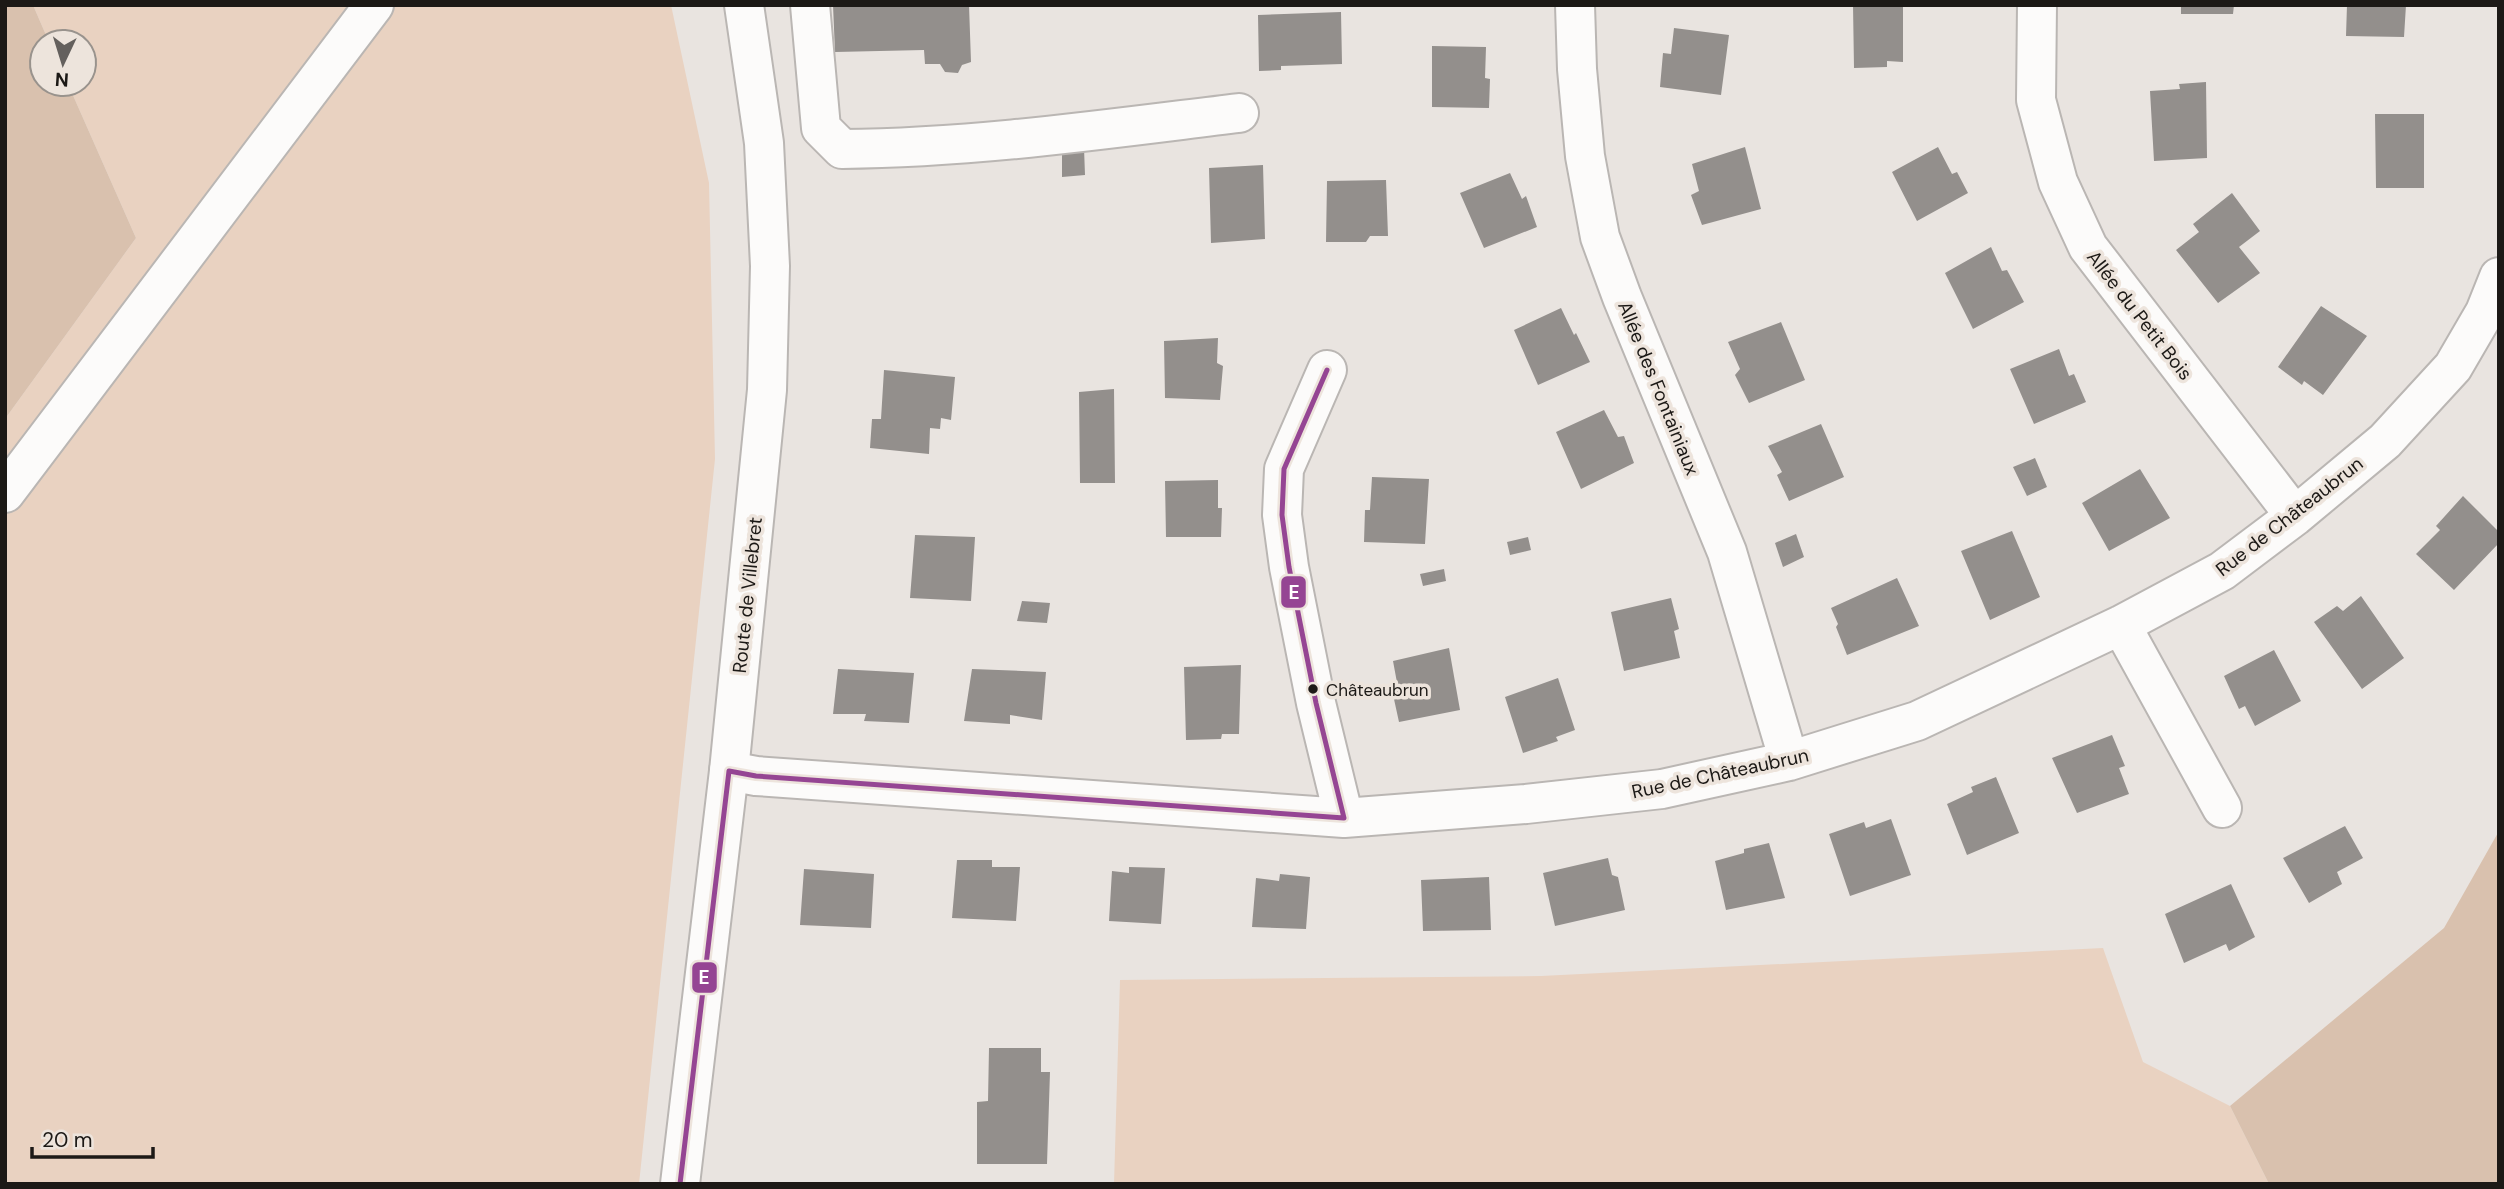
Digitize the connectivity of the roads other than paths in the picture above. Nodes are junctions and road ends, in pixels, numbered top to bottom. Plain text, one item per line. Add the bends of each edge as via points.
1 (374, 5) edge
2 (744, 5) edge
3 (810, 5) edge
4 (1575, 5) edge
5 (2037, 5) edge
6 (1239, 113) dead end
7 (2499, 277) edge
8 (1327, 370) dead end
9 (5, 493) edge
10 (2295, 516) junction
11 (2121, 625) junction
12 (1789, 761) junction
13 (729, 771) junction
14 (2222, 808) dead end
15 (1344, 818) junction
16 (680, 1184) edge

1 - 9 street
2 - 13 street, Route de Villebret via 764,144 770,266 767,390
3 - 6 street via 821,128 842,149 1027,138
4 - 12 street, Allée des Fontainiaux via 1585,156 1600,237 1727,552
5 - 10 street, Allée du Petit Bois via 2036,100 2058,182 2088,247
7 - 10 street, Rue de Châteaubrun via 2453,367 2385,441
8 - 15 street via 1284,469 1282,515 1311,676
10 - 11 street, Rue de Châteaubrun via 2222,570
11 - 12 street, Rue de Châteaubrun via 1917,721
11 - 14 street
12 - 15 street, Rue de Châteaubrun via 1662,789
13 - 15 street, Rue de Châteaubrun
13 - 16 street, Route de Villebret

